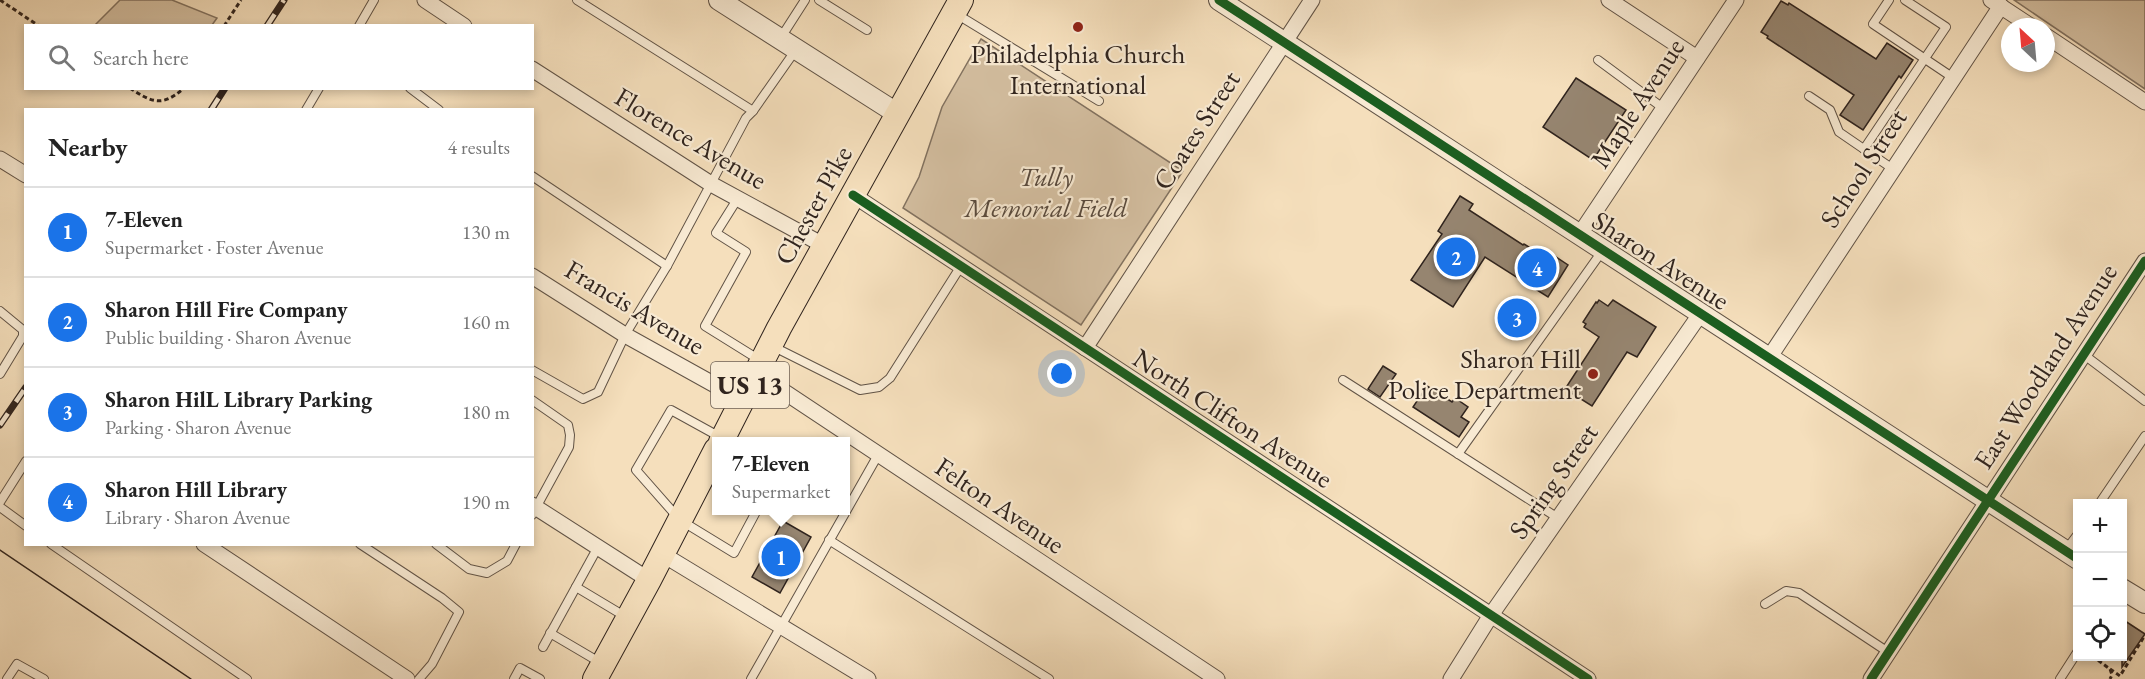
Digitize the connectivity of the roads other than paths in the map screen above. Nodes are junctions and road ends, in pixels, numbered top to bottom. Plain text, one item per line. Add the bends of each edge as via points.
1 (374, 0) edge
2 (425, 0) edge
3 (577, 0) edge
4 (719, 0) edge
5 (805, 0) edge
6 (819, 0) edge
7 (1219, 0) edge
8 (1312, 0) edge
9 (1609, 0) edge
10 (1736, 0) edge
11 (1888, 0) edge
12 (1905, 0) edge
13 (1996, 3) edge
14 (957, 6) edge
15 (2018, 18) edge
16 (360, 24) edge
17 (461, 24) edge
18 (867, 30) dead end
19 (1283, 42) junction
20 (2055, 42) edge
21 (788, 44) junction
22 (1697, 58) junction
23 (1925, 59) junction
24 (1598, 60) dead end
25 (534, 70) edge
26 (1953, 77) junction
27 (318, 90) edge
28 (413, 90) edge
29 (1809, 96) dead end
30 (1099, 101) dead end
31 (2145, 102) edge
32 (307, 108) edge
33 (437, 108) edge
34 (1664, 108) junction
35 (753, 111) junction
36 (898, 114) junction
37 (1864, 149) junction
38 (0, 159) edge
39 (1893, 169) junction
40 (24, 174) edge
41 (534, 177) edge
42 (711, 183) junction
43 (853, 195) junction
44 (738, 198) junction
45 (1580, 234) junction
46 (825, 246) junction
47 (1604, 250) junction
48 (2145, 261) edge
49 (667, 266) junction
50 (961, 266) junction
51 (534, 277) edge
52 (0, 311) edge
53 (1701, 313) junction
54 (625, 335) junction
55 (1085, 348) junction
56 (2083, 354) junction
57 (1769, 358) junction
58 (763, 360) junction
59 (534, 371) edge
60 (0, 374) edge
61 (1343, 380) dead end
62 (742, 400) junction
63 (534, 401) edge
64 (2145, 401) edge
65 (2145, 436) edge
66 (723, 437) edge
67 (712, 438) edge
68 (878, 454) junction
69 (1458, 454) junction
70 (24, 464) edge
71 (712, 464) edge
72 (2102, 499) edge
73 (1987, 500) junction
74 (0, 502) edge
75 (850, 502) edge
76 (0, 507) edge
77 (534, 509) edge
78 (754, 515) edge
79 (843, 515) edge
80 (1558, 518) junction
81 (680, 520) junction
82 (24, 525) edge
83 (828, 540) junction
84 (54, 546) edge
85 (207, 546) edge
86 (363, 546) edge
87 (439, 546) edge
88 (515, 546) edge
89 (598, 547) junction
90 (662, 554) junction
91 (2072, 555) edge
92 (649, 580) junction
93 (576, 587) junction
94 (2127, 592) edge
95 (2145, 603) edge
96 (1765, 604) dead end
97 (1491, 615) junction
98 (628, 618) junction
99 (780, 626) junction
100 (550, 633) junction
101 (543, 647) dead end
102 (1888, 652) junction
103 (2073, 659) edge
104 (599, 671) edge
105 (7, 679) edge
106 (44, 679) edge
107 (247, 679) edge
108 (407, 679) edge
109 (419, 679) edge
110 (514, 679) edge
111 (540, 679) edge
112 (751, 679) edge
113 (868, 679) edge
114 (1049, 679) edge
115 (1217, 679) edge
116 (1451, 679) edge
117 (1588, 679) edge
118 (1871, 679) edge
119 (2060, 679) edge

1 - 16 lane
2 - 17 street
3 - 35 lane
4 - 21 street via 741,9
5 - 21 lane
6 - 18 lane
7 - 19 street, Sharon Avenue
8 - 19 street, Coates Street
9 - 22 street
10 - 22 street, Maple Avenue
11 - 23 lane via 1873,24
12 - 23 lane via 1946,27
13 - 15 street
13 - 26 street, School Street
14 - 30 lane
14 - 36 main road, Chester Pike / US 13
19 - 45 street, Sharon Avenue
19 - 55 street, Coates Street
20 - 31 street
21 - 35 lane
21 - 36 street
22 - 34 street, Maple Avenue
23 - 26 lane
23 - 37 lane
24 - 34 lane
25 - 42 street, Florence Avenue
26 - 39 street, School Street
27 - 32 lane
28 - 33 lane
29 - 37 lane via 1830,110 1839,132
34 - 45 street, Maple Avenue
35 - 42 lane
36 - 43 main road, Chester Pike / US 13
37 - 39 lane
38 - 40 street
39 - 57 street, School Street
41 - 49 lane
42 - 44 street, Florence Avenue
42 - 49 lane
43 - 46 main road, Chester Pike / US 13
43 - 50 street, North Clifton Avenue
44 - 46 street, Florence Avenue
44 - 58 lane via 716,233 746,252 705,326
45 - 47 street, Sharon Avenue
46 - 58 main road, Chester Pike / US 13
47 - 53 street, Sharon Avenue
47 - 69 lane
48 - 56 street, East Woodland Avenue
49 - 54 lane
50 - 55 street, North Clifton Avenue
50 - 58 lane via 890,378 879,387 860,390
51 - 54 street, Francis Avenue
52 - 60 lane via 23,330
53 - 57 street, Sharon Avenue
53 - 80 street, Spring Street
54 - 59 lane via 598,392 583,399
54 - 62 street, Francis Avenue
55 - 97 street, North Clifton Avenue
56 - 64 lane
56 - 73 street, East Woodland Avenue
57 - 73 street, Sharon Avenue
58 - 62 main road, Chester Pike / US 13
58 - 68 street, Felton Avenue
61 - 69 lane
62 - 66 main road, Chester Pike / US 13
63 - 77 lane via 568,424 570,435 570,447
65 - 72 lane
67 - 81 lane via 671,410 636,470
68 - 75 lane
68 - 115 street, Felton Avenue
69 - 80 lane
70 - 74 lane
71 - 81 main road, Chester Pike / US 13
73 - 91 street, Sharon Avenue
73 - 102 street, East Woodland Avenue
76 - 82 lane
77 - 89 street
78 - 81 lane via 734,553
79 - 83 lane
80 - 97 street, Spring Street
81 - 90 main road, Chester Pike / US 13
83 - 99 lane
83 - 114 lane
84 - 107 lane
85 - 108 street
86 - 109 lane via 459,612 432,664
87 - 88 lane via 469,569 487,573 507,561
89 - 92 street
89 - 93 lane
90 - 92 main road, Chester Pike / US 13
90 - 99 street
92 - 98 main road, Chester Pike / US 13
93 - 98 lane
93 - 100 lane
94 - 95 street
96 - 102 lane via 1786,591 1799,593
97 - 116 street, Spring Street
97 - 117 street, North Clifton Avenue
98 - 104 main road, Chester Pike / US 13
99 - 112 lane
99 - 113 street
100 - 101 lane
100 - 104 lane
102 - 118 street, East Woodland Avenue
103 - 119 lane
105 - 106 lane via 17,664
110 - 111 lane via 520,668

